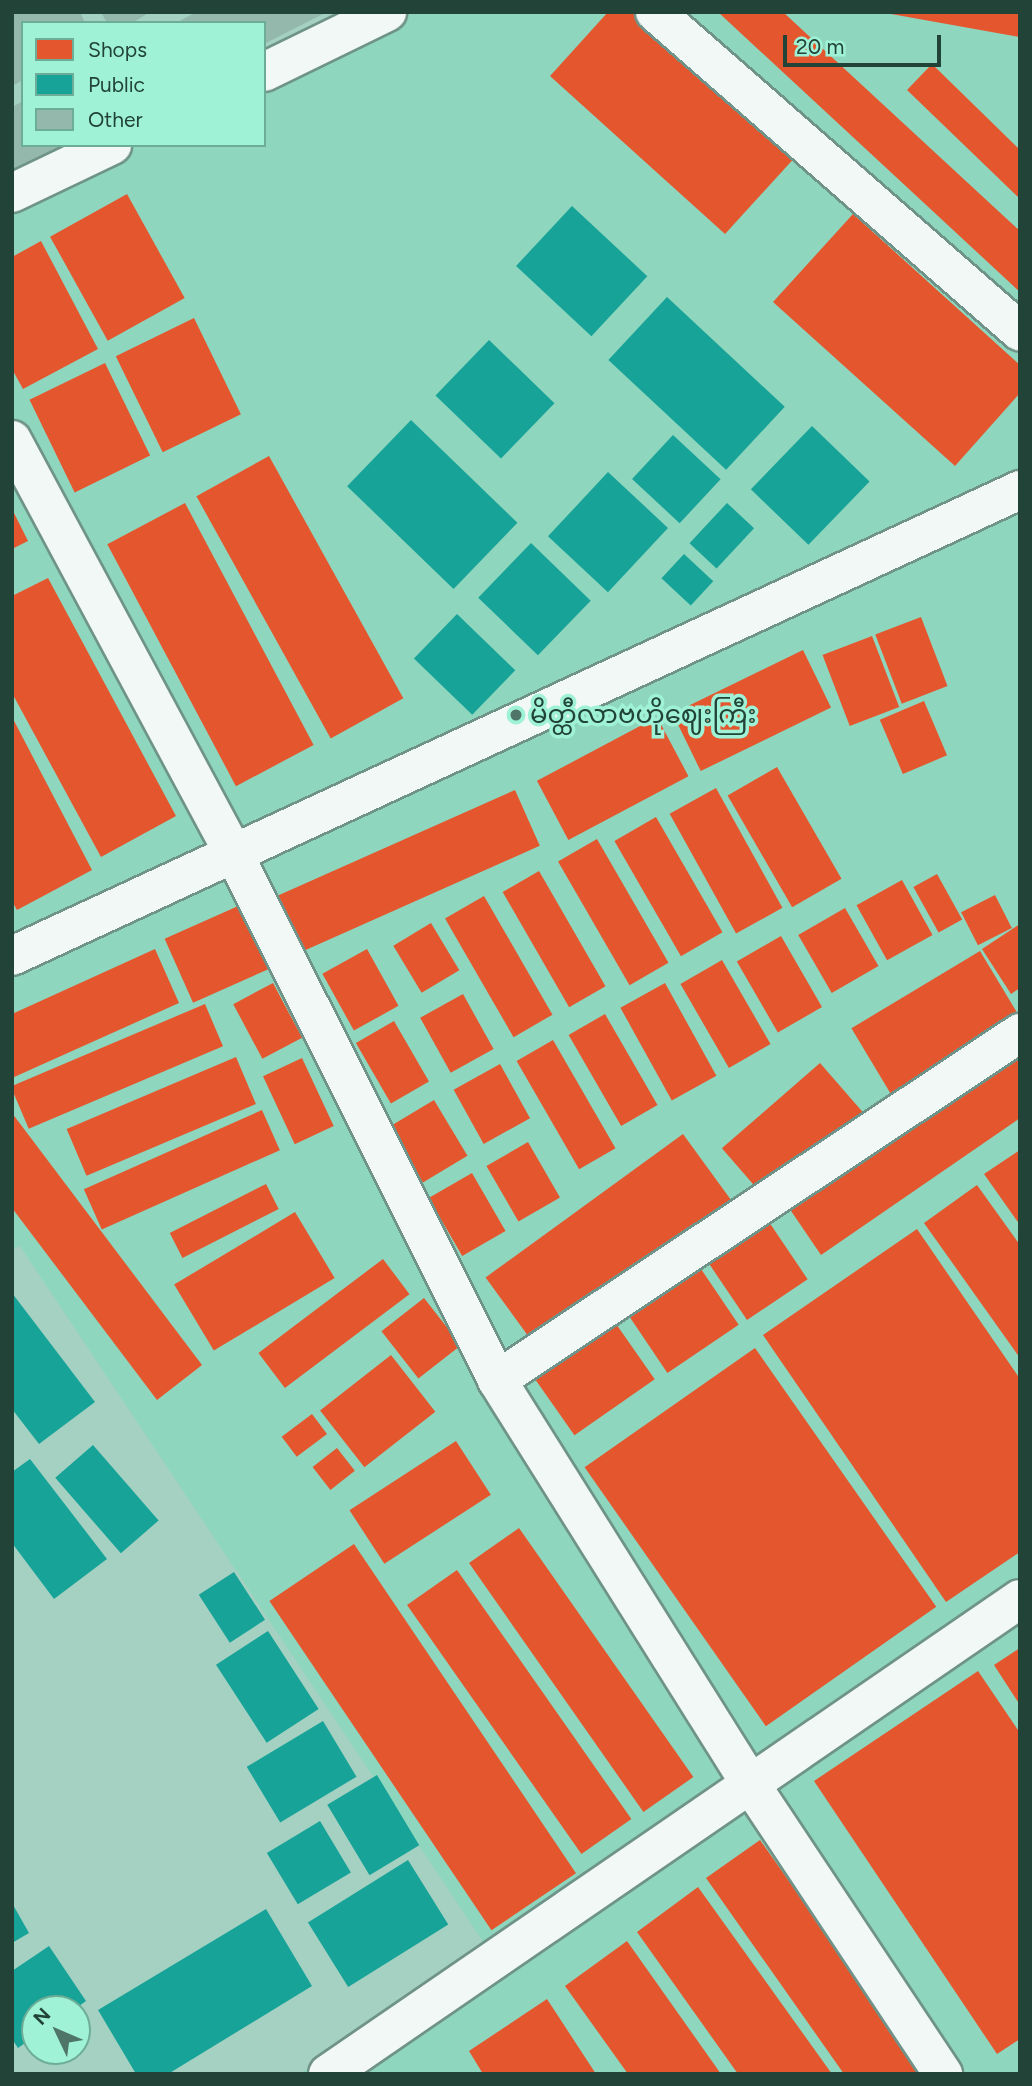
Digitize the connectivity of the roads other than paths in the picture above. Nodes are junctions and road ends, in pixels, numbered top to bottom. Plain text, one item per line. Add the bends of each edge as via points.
1 (655, 12) edge
2 (367, 17) edge
3 (266, 71) edge
4 (108, 147) edge
5 (12, 193) edge
6 (1020, 332) edge
7 (12, 440) edge
8 (1020, 490) edge
9 (233, 852) junction
10 (12, 956) edge
11 (1020, 1033) edge
12 (497, 1380) junction
13 (1020, 1599) edge
14 (749, 1782) junction
15 (328, 2074) edge
16 (943, 2074) edge

1 - 6 street
2 - 3 street
4 - 5 street
7 - 9 street
8 - 9 street
9 - 10 street
9 - 12 street
11 - 12 street
12 - 14 street
13 - 14 street
14 - 15 street
14 - 16 street

